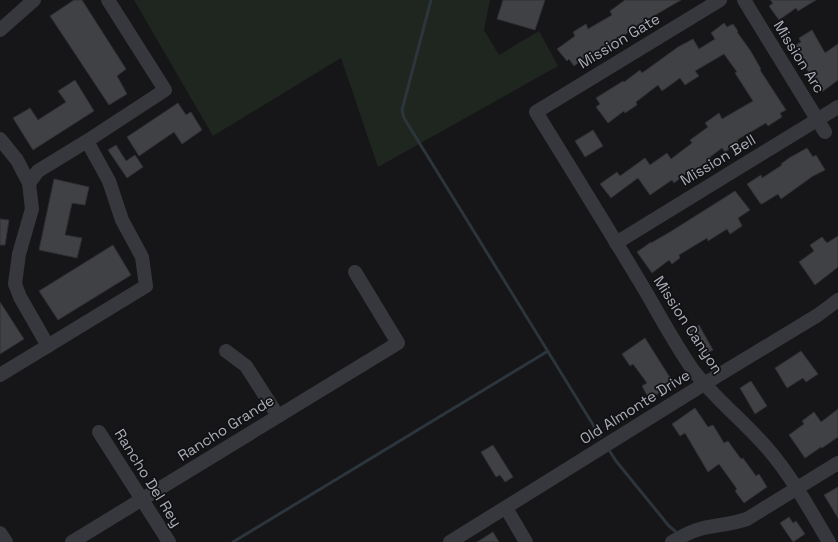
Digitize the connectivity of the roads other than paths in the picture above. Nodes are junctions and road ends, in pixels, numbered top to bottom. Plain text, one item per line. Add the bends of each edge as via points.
1 (34, 0) edge
2 (108, 0) edge
3 (720, 0) edge
4 (744, 0) edge
5 (0, 30) edge
6 (838, 107) edge
7 (536, 112) joint
8 (818, 119) junction
9 (825, 132) dead end
10 (0, 139) edge
11 (87, 141) junction
12 (29, 183) junction
13 (616, 242) junction
14 (355, 272) dead end
15 (838, 300) edge
16 (48, 346) junction
17 (226, 351) dead end
18 (0, 375) edge
19 (704, 384) junction
20 (278, 416) junction
21 (99, 432) dead end
22 (838, 463) edge
23 (797, 489) junction
24 (142, 500) junction
25 (506, 508) junction
26 (0, 533) edge
27 (6, 542) edge
28 (72, 542) edge
29 (168, 542) edge
30 (450, 542) edge
31 (526, 542) edge
32 (672, 542) edge
33 (829, 542) edge

1 - 5 street
2 - 11 street via 165,90
3 - 7 street, Mission Gate
4 - 8 street, Mission Arc
6 - 8 street, Mission Bell
7 - 13 street, Mission Canyon
8 - 9 street, Mission Arc
8 - 13 street, Mission Bell
10 - 12 street via 17,160
11 - 12 street via 38,171
11 - 16 street via 109,181 122,220 142,257 146,286
12 - 16 street via 32,209 19,254 15,284
13 - 19 street, Mission Canyon via 679,348
14 - 20 street, Rancho Grande via 398,343
15 - 19 street, Old Almonte Drive via 818,315
16 - 18 street
17 - 20 street via 246,366
19 - 23 street, Mission Canyon via 768,449
19 - 25 street, Old Almonte Drive
20 - 24 street, Rancho Grande
21 - 24 street, Rancho Del Rey
22 - 23 street
23 - 32 street via 746,519 698,530
23 - 33 street, Mission Canyon
24 - 28 street, Rancho Grande
24 - 29 street, Rancho Del Rey
25 - 30 street, Old Almonte Drive
25 - 31 street
26 - 27 street

